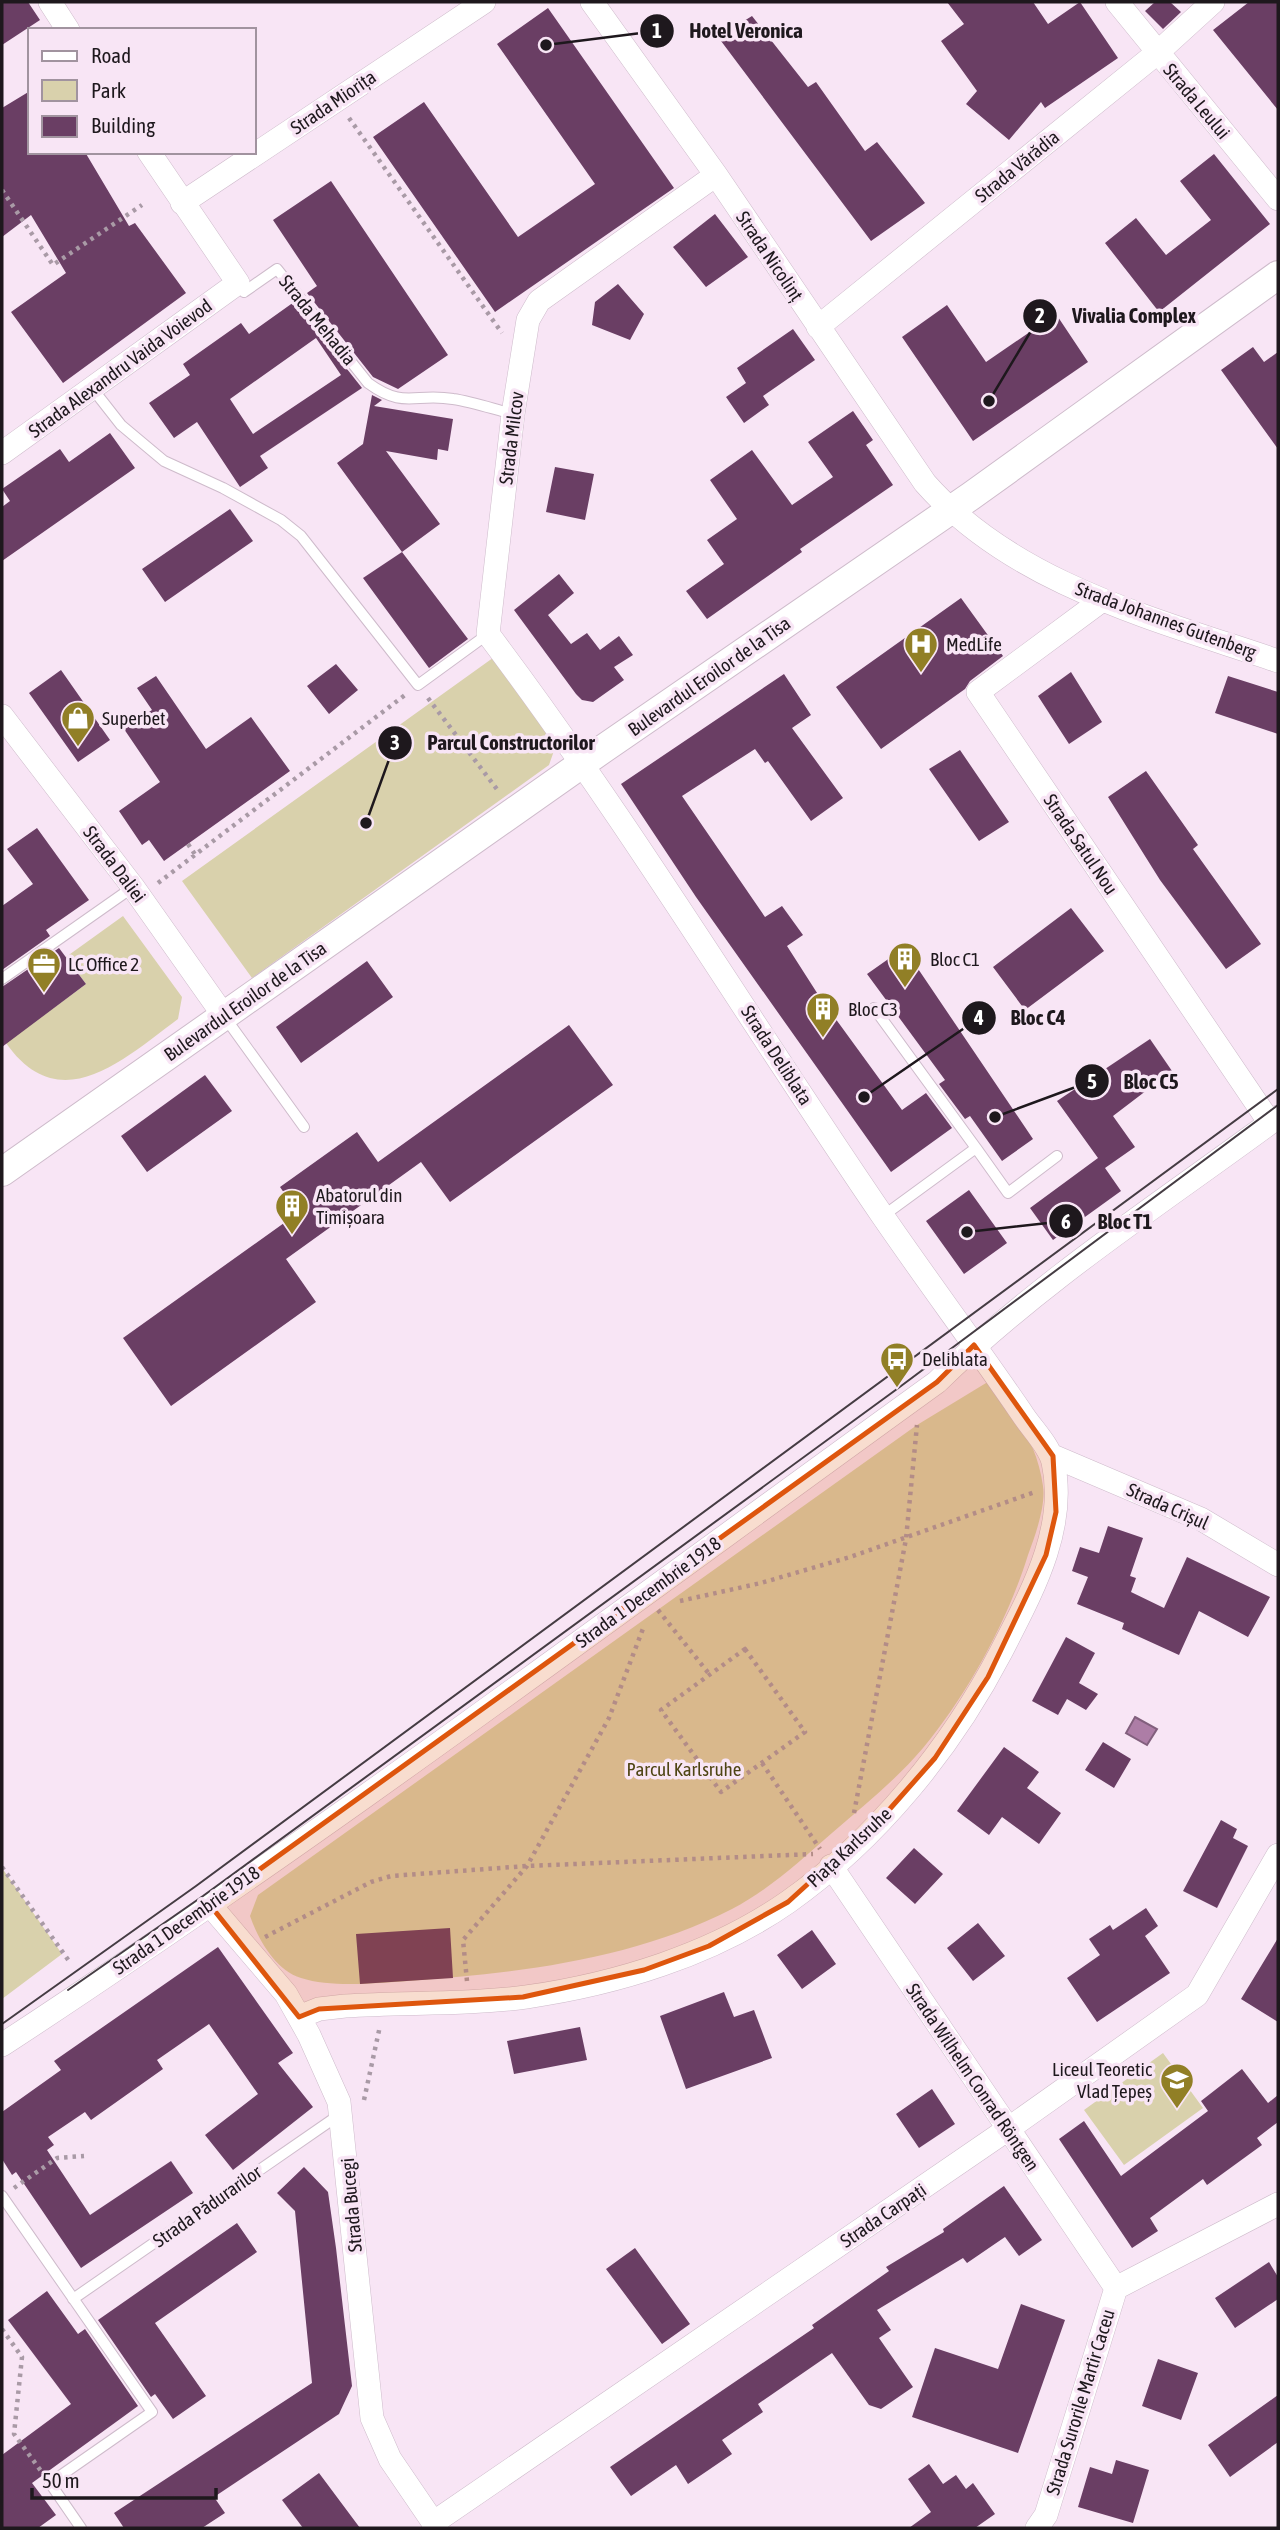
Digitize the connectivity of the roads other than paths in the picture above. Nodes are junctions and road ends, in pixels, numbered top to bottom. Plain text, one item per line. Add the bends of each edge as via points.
1 (50, 2) edge
2 (484, 2) edge
3 (592, 2) edge
4 (1117, 2) edge
5 (1213, 2) edge
6 (67, 28) edge
7 (1157, 53) junction
8 (150, 154) edge
9 (256, 154) edge
10 (256, 154) edge
11 (716, 175) junction
12 (1278, 199) edge
13 (182, 203) junction
14 (1278, 275) edge
15 (238, 283) junction
16 (818, 327) junction
17 (92, 388) junction
18 (513, 414) junction
19 (2, 453) edge
20 (949, 510) junction
21 (1101, 601) junction
22 (488, 634) junction
23 (1278, 661) edge
24 (2, 716) edge
25 (583, 763) junction
26 (143, 887) junction
27 (2, 979) edge
28 (874, 1008) dead end
29 (225, 1016) junction
30 (1274, 1120) edge
31 (304, 1126) dead end
32 (976, 1149) junction
33 (1057, 1156) dead end
34 (2, 1171) edge
35 (883, 1216) junction
36 (974, 1345) junction
37 (1052, 1456) junction
38 (1278, 1565) edge
39 (829, 1855) junction
40 (1278, 1856) edge
41 (210, 1905) junction
42 (299, 2017) junction
43 (2, 2045) edge
44 (352, 2109) junction
45 (1008, 2129) junction
46 (2, 2196) edge
47 (1278, 2204) edge
48 (1116, 2288) junction
49 (73, 2299) junction
50 (1046, 2524) edge
51 (435, 2525) edge
52 (81, 2528) edge

1 - 6 street
2 - 9 street, Strada Miorița
3 - 11 street, Strada Nicolinț
4 - 7 street, Strada Leului
5 - 7 street, Strada Vărădia
7 - 12 street, Strada Leului
7 - 16 street, Strada Vărădia
8 - 13 street
10 - 13 street, Strada Miorița
11 - 16 street, Strada Nicolinț
11 - 18 street, Strada Milcov via 539,301 528,320
13 - 15 street
14 - 20 street, Bulevardul Eroilor de la Tisa
15 - 17 street, Strada Alexandru Vaida Voievod
15 - 18 lane, Strada Mehadia via 244,292 277,269 368,383 386,396 451,398
16 - 20 street, Strada Nicolinț via 925,483
17 - 19 street, Strada Alexandru Vaida Voievod
17 - 22 lane via 121,425 164,461 234,494 300,536 418,685
18 - 22 street, Strada Milcov
20 - 21 street, Strada Johannes Gutenberg via 1030,564
20 - 25 street, Bulevardul Eroilor de la Tisa
21 - 23 street, Strada Johannes Gutenberg
21 - 30 street, Strada Satul Nou via 978,692
22 - 25 street
24 - 26 street, Strada Daliei
25 - 29 street, Bulevardul Eroilor de la Tisa
25 - 35 street, Strada Deliblata
26 - 27 lane
26 - 29 street, Strada Daliei
28 - 32 lane
29 - 31 lane
29 - 34 street, Bulevardul Eroilor de la Tisa
30 - 36 street, Strada 1 Decembrie 1918 via 1151,1207
32 - 33 lane via 1008,1193
32 - 35 lane
35 - 36 street, Strada Deliblata
36 - 37 street, Piața Karlsruhe
36 - 41 street, Strada 1 Decembrie 1918 via 929,1388
37 - 38 street, Strada Crișul via 1200,1519
37 - 39 street, Piața Karlsruhe via 1056,1511 1046,1555 988,1677 935,1758 888,1811
39 - 42 street, Piața Karlsruhe via 788,1902 709,1946 644,1970 523,1997 385,2003 319,2009
39 - 45 street, Strada Wilhelm Conrad Röntgen
40 - 45 street, Strada Carpați via 1197,1995
41 - 42 street, Strada Bucegi via 286,1994
41 - 43 street, Strada 1 Decembrie 1918
42 - 44 street, Strada Bucegi
44 - 49 lane, Strada Pădurarilor
44 - 51 street, Strada Bucegi via 372,2418 390,2459
45 - 48 street, Strada Wilhelm Conrad Röntgen
45 - 51 street, Strada Carpați
46 - 49 lane
47 - 48 street, Strada Surorile Martir Caceu
48 - 50 street, Strada Surorile Martir Caceu
49 - 52 lane via 152,2412 50,2483

